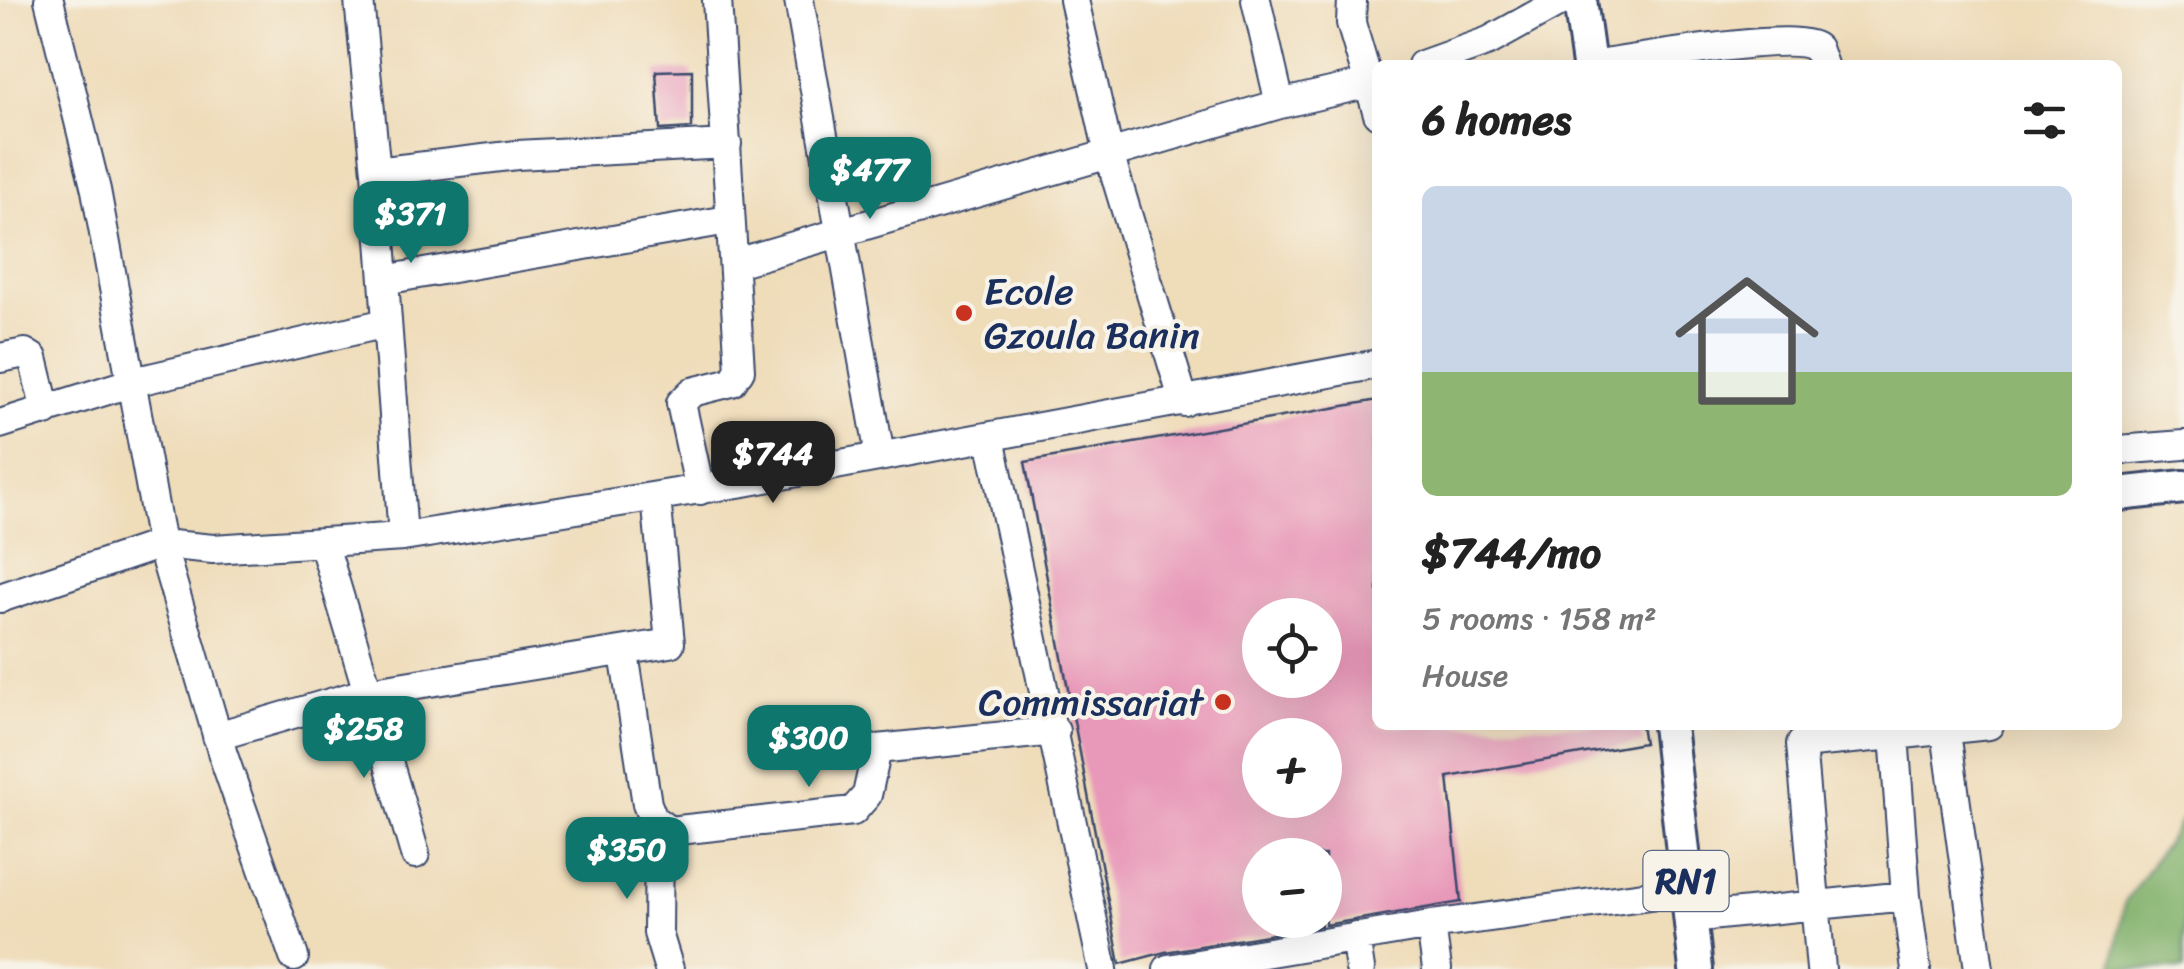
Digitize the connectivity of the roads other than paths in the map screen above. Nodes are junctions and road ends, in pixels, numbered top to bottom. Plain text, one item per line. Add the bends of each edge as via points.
1 (49, 0) edge
2 (358, 0) edge
3 (799, 0) edge
4 (1074, 0) edge
5 (1256, 0) edge
6 (1352, 0) edge
7 (1563, 0) edge
8 (1580, 0) edge
9 (724, 1) edge
10 (1436, 60) edge
11 (1588, 60) edge
12 (1630, 60) edge
13 (1821, 60) edge
14 (1372, 83) edge
15 (1280, 104) junction
16 (727, 144) junction
17 (1109, 154) junction
18 (376, 172) junction
19 (728, 220) junction
20 (843, 234) junction
21 (736, 263) junction
22 (384, 280) junction
23 (386, 323) junction
24 (0, 358) edge
25 (1372, 365) edge
26 (133, 382) junction
27 (1184, 402) junction
28 (46, 411) junction
29 (0, 424) edge
30 (990, 438) junction
31 (2184, 444) edge
32 (2122, 450) edge
33 (880, 456) junction
34 (2184, 487) edge
35 (700, 490) junction
36 (2122, 494) edge
37 (656, 498) junction
38 (403, 537) junction
39 (323, 542) junction
40 (161, 544) junction
41 (0, 598) edge
42 (624, 652) junction
43 (368, 692) junction
44 (1670, 730) edge
45 (1930, 730) edge
46 (1945, 730) edge
47 (1054, 731) junction
48 (1800, 735) edge
49 (1894, 735) junction
50 (218, 736) junction
51 (658, 825) junction
52 (416, 854) dead end
53 (1906, 896) junction
54 (1688, 904) junction
55 (1816, 905) junction
56 (1430, 925) junction
57 (1356, 938) junction
58 (294, 957) dead end
59 (1278, 960) edge
60 (1200, 966) edge
61 (670, 969) edge
62 (1104, 969) edge
63 (1168, 969) edge
64 (1360, 969) edge
65 (1436, 969) edge
66 (1696, 969) edge
67 (1821, 969) edge
68 (1916, 969) edge
69 (1979, 969) edge

1 - 26 street via 96,190
2 - 18 street
3 - 20 street
4 - 17 street
5 - 15 street
6 - 14 street via 1351,22
7 - 10 street via 1488,42
8 - 11 main road
9 - 16 street
12 - 13 street via 1798,42 1817,48
14 - 15 street
15 - 17 street
16 - 18 street via 518,155
16 - 19 street
17 - 20 street
17 - 27 street
18 - 22 street
19 - 21 street
19 - 22 street
20 - 21 street
20 - 33 street
21 - 35 street via 738,374 688,394 682,403
22 - 23 street
23 - 26 street
23 - 38 street
24 - 28 street via 33,358
25 - 27 street
26 - 28 street
26 - 40 street
27 - 30 street
28 - 29 street
30 - 33 street
30 - 47 street
31 - 32 street
33 - 35 street
34 - 36 main road
35 - 37 street
37 - 38 street
37 - 42 street via 672,640
38 - 39 street
39 - 40 street via 213,549
39 - 43 street
40 - 41 street
40 - 50 street
42 - 43 street
42 - 51 street via 647,804
43 - 50 street
43 - 52 street
44 - 54 main road, RN1
45 - 49 street
46 - 69 street
47 - 51 street via 877,749 867,796 853,812 680,832
47 - 62 street
48 - 49 street
48 - 55 street
49 - 53 street
50 - 58 street
51 - 61 street via 658,932
53 - 55 street
53 - 68 street
54 - 55 street
54 - 56 street
54 - 66 main road, RN1
55 - 67 street
56 - 57 street
56 - 65 street
57 - 59 street
57 - 64 street
59 - 60 street
60 - 63 street

